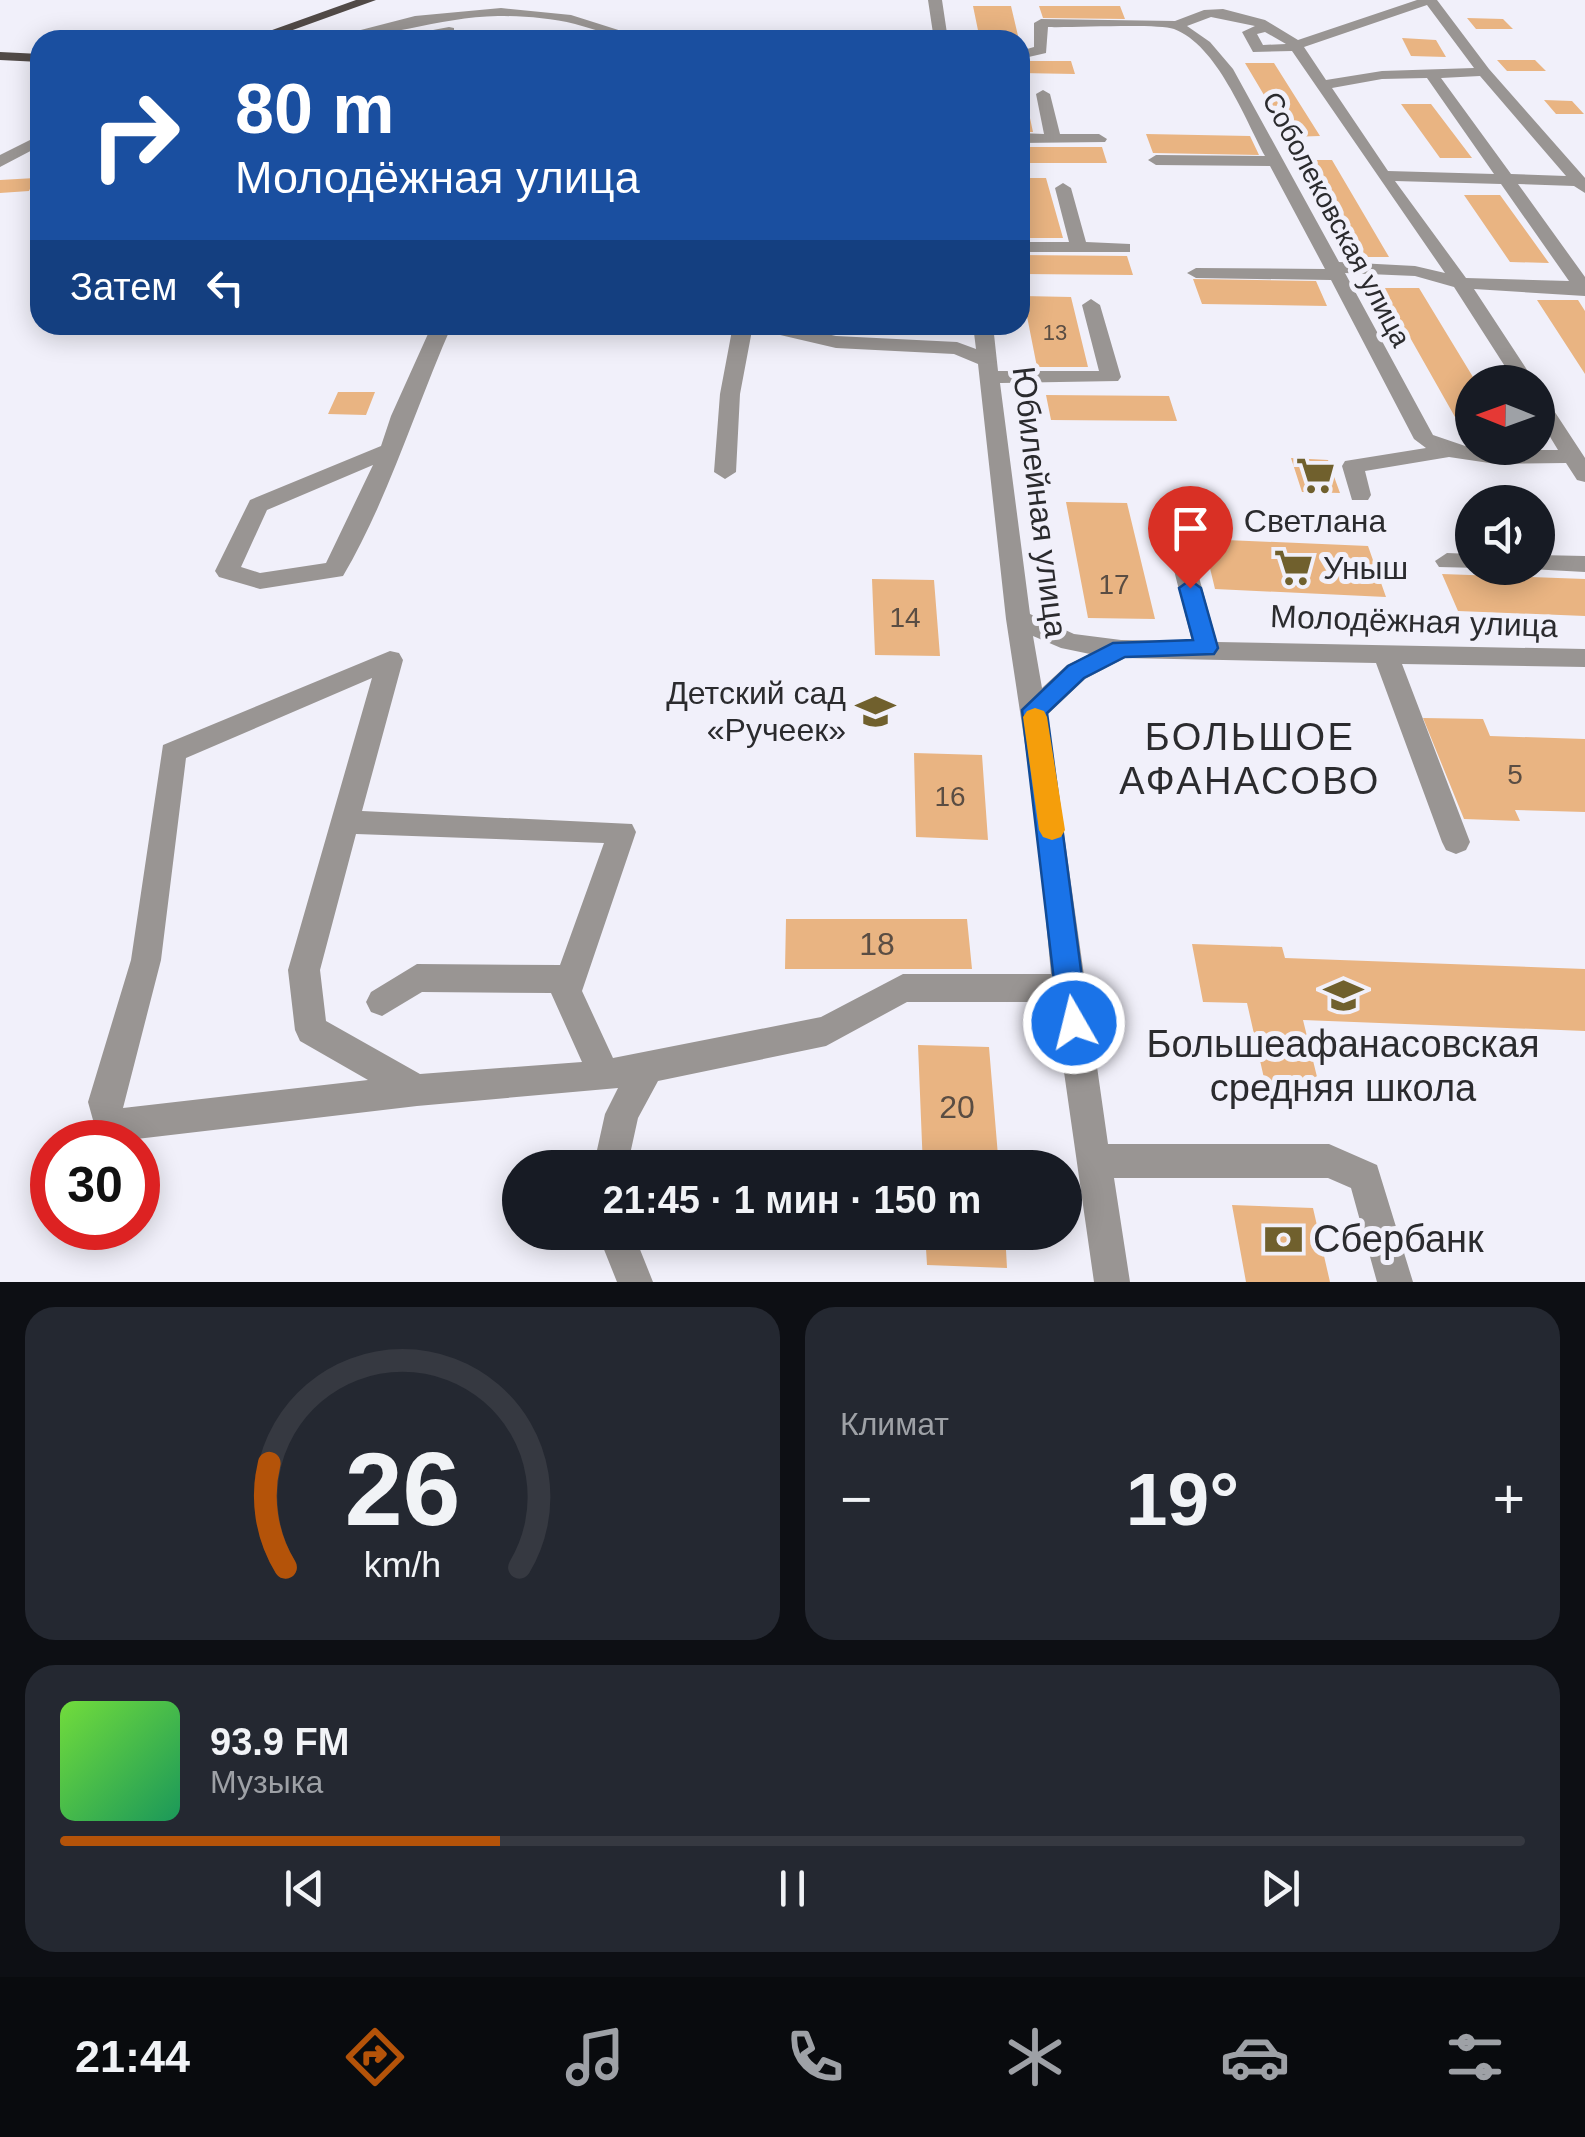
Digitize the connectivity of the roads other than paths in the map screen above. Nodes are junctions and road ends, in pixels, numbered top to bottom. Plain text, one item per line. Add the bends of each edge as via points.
1 (368, 0) edge
2 (936, 0) edge
3 (1186, 0) edge
4 (1234, 0) edge
5 (1430, 0) edge
6 (1213, 11) junction
7 (1177, 25) junction
8 (1267, 27) junction
9 (280, 30) edge
10 (366, 30) edge
11 (615, 30) edge
12 (940, 30) edge
13 (1294, 43) junction
14 (1030, 52) edge
15 (0, 56) edge
16 (30, 58) edge
17 (1484, 72) junction
18 (1432, 75) junction
19 (1324, 85) junction
20 (1043, 94) dead end
21 (1030, 138) edge
22 (1053, 139) junction
23 (1099, 140) dead end
24 (30, 146) edge
25 (1156, 160) dead end
26 (1275, 161) junction
27 (0, 162) edge
28 (1383, 176) junction
29 (1503, 176) junction
30 (1582, 184) edge
31 (1063, 188) dead end
32 (1030, 246) edge
33 (1079, 247) junction
34 (1124, 248) dead end
35 (1335, 271) junction
36 (1196, 273) dead end
37 (1461, 282) junction
38 (1584, 288) edge
39 (1091, 305) dead end
40 (437, 335) edge
41 (741, 335) edge
42 (810, 335) edge
43 (983, 335) edge
44 (1515, 365) edge
45 (987, 369) junction
46 (1555, 428) edge
47 (390, 450) junction
48 (1443, 452) junction
49 (1579, 466) edge
50 (725, 472) dead end
51 (1360, 495) dead end
52 (1174, 527) dead end
53 (1447, 561) dead end
54 (1455, 561) edge
55 (1555, 563) edge
56 (1585, 564) edge
57 (1018, 619) junction
58 (1206, 648) junction
59 (1121, 649) junction
60 (1384, 653) junction
61 (1585, 658) edge
62 (1034, 710) junction
63 (345, 822) junction
64 (1456, 842) dead end
65 (1068, 988) junction
66 (566, 992) junction
67 (382, 1002) dead end
68 (648, 1068) junction
69 (604, 1074) junction
70 (417, 1090) junction
71 (614, 1150) edge
72 (1096, 1161) junction
73 (623, 1250) edge
74 (635, 1282) edge
75 (1112, 1282) edge
76 (1395, 1282) edge

1 - 9 main road
2 - 12 street
3 - 6 street
4 - 6 street
5 - 13 street
5 - 17 street
6 - 7 street
6 - 8 street
7 - 14 street via 1040,23 1040,50
7 - 26 street, Соболековская улица via 1226,69
8 - 13 street
8 - 13 street via 1250,32 1258,49
10 - 11 street via 511,10
13 - 19 street
15 - 16 main road
17 - 18 street
17 - 30 street
18 - 19 street
18 - 29 street
19 - 28 street
20 - 22 street
21 - 22 street
22 - 23 street
24 - 27 street
25 - 26 street
26 - 35 street, Соболековская улица
28 - 29 street
28 - 37 street
29 - 30 street
29 - 38 street
31 - 33 street
32 - 33 street
33 - 34 street
35 - 36 street
35 - 37 street via 1415,272
35 - 48 street, Соболековская улица via 1424,439
37 - 38 street
37 - 44 street
39 - 45 street via 1111,378
40 - 47 street
41 - 50 street
42 - 45 street via 854,344 957,348
43 - 45 street, Юбилейная улица
45 - 57 street, Юбилейная улица
46 - 49 street
47 - 47 street via 335,570 260,581 227,571 258,506
48 - 49 street
48 - 51 street via 1353,466
52 - 58 street
53 - 54 street
55 - 56 street
57 - 59 street, Молодёжная улица via 1070,642
57 - 62 street, Юбилейная улица
58 - 59 street, Молодёжная улица
58 - 60 street, Молодёжная улица
59 - 62 street, Молодёжная улица via 1076,672
60 - 61 street, Молодёжная улица
60 - 64 street
62 - 65 street, Юбилейная улица
63 - 66 street via 622,832
63 - 70 street via 304,970 311,1030
63 - 70 street via 390,660 173,752 146,960 105,1102 110,1126
65 - 68 street via 903,988 826,1031
65 - 72 street, Юбилейная улица
66 - 67 street via 560,980 417,978
66 - 69 street
68 - 69 street
68 - 71 street via 622,1114
69 - 70 street
72 - 75 street, Юбилейная улица
72 - 76 street via 1329,1160 1355,1169 1365,1176
73 - 74 street

